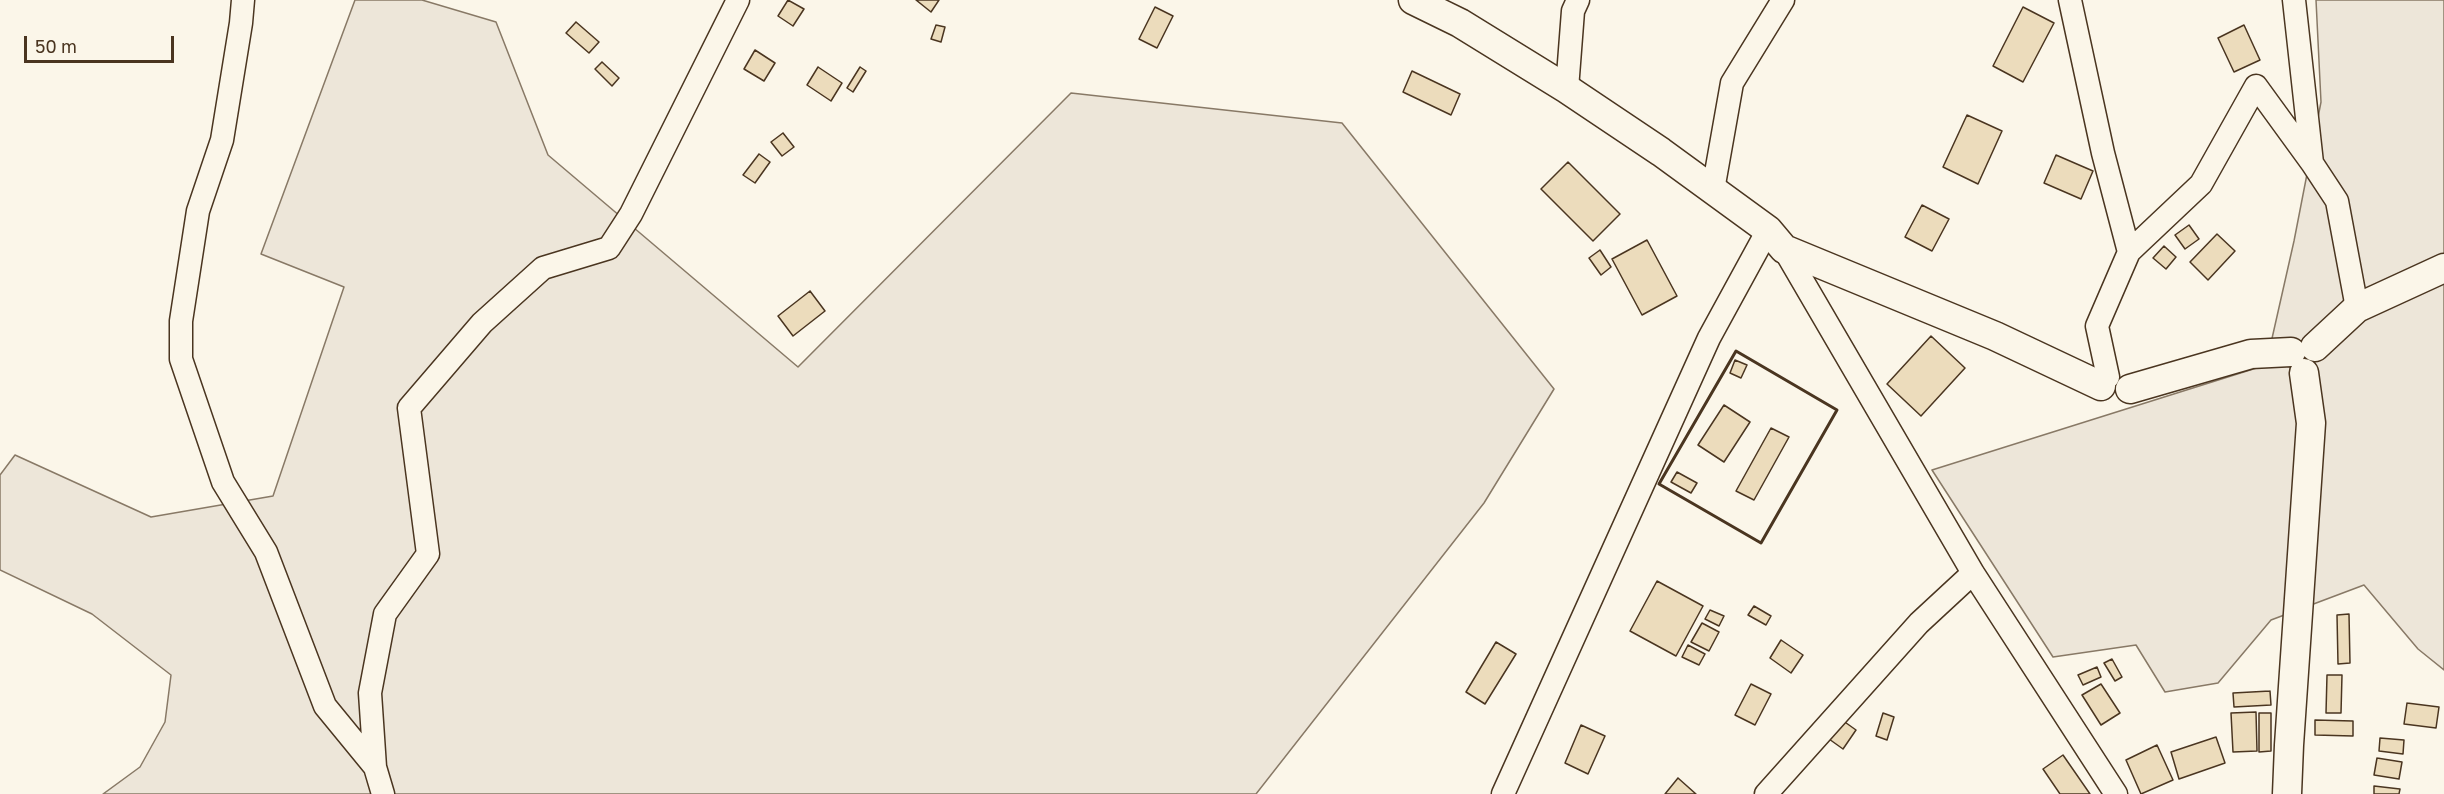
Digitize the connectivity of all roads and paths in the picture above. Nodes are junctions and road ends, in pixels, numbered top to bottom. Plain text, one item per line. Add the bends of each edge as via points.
1 (243, 0) edge
2 (738, 0) edge
3 (1413, 0) edge
4 (1578, 0) edge
5 (1783, 0) edge
6 (2070, 0) edge
7 (2294, 0) edge
8 (1568, 89) junction
9 (2312, 163) junction
10 (1713, 190) junction
11 (1776, 240) junction
12 (2129, 252) junction
13 (2444, 268) edge
14 (2357, 308) junction
15 (2303, 357) junction
16 (2113, 384) junction
17 (1973, 573) junction
18 (375, 767) junction
19 (383, 794) edge
20 (1503, 794) edge
21 (1766, 794) edge
22 (2116, 794) edge
23 (2288, 794) edge

1 - 18 street via 224,131 198,211 181,321 181,359 223,482 266,552 325,706
2 - 18 street via 631,214 609,248 543,268 482,323 409,408 428,554 385,614 370,693
3 - 8 main road via 1460,23
4 - 8 street via 1573,11
5 - 10 street via 1732,82
6 - 12 street
7 - 9 street
8 - 10 main road
9 - 12 street via 2256,86 2200,184
9 - 14 street via 2337,201
10 - 11 main road
11 - 16 main road
11 - 17 street
11 - 20 street via 1709,338
12 - 16 street via 2097,326
13 - 14 main road
14 - 15 main road
15 - 16 main road via 2252,354
15 - 23 main road via 2311,423
17 - 21 street via 1919,623
17 - 22 street
18 - 19 street

